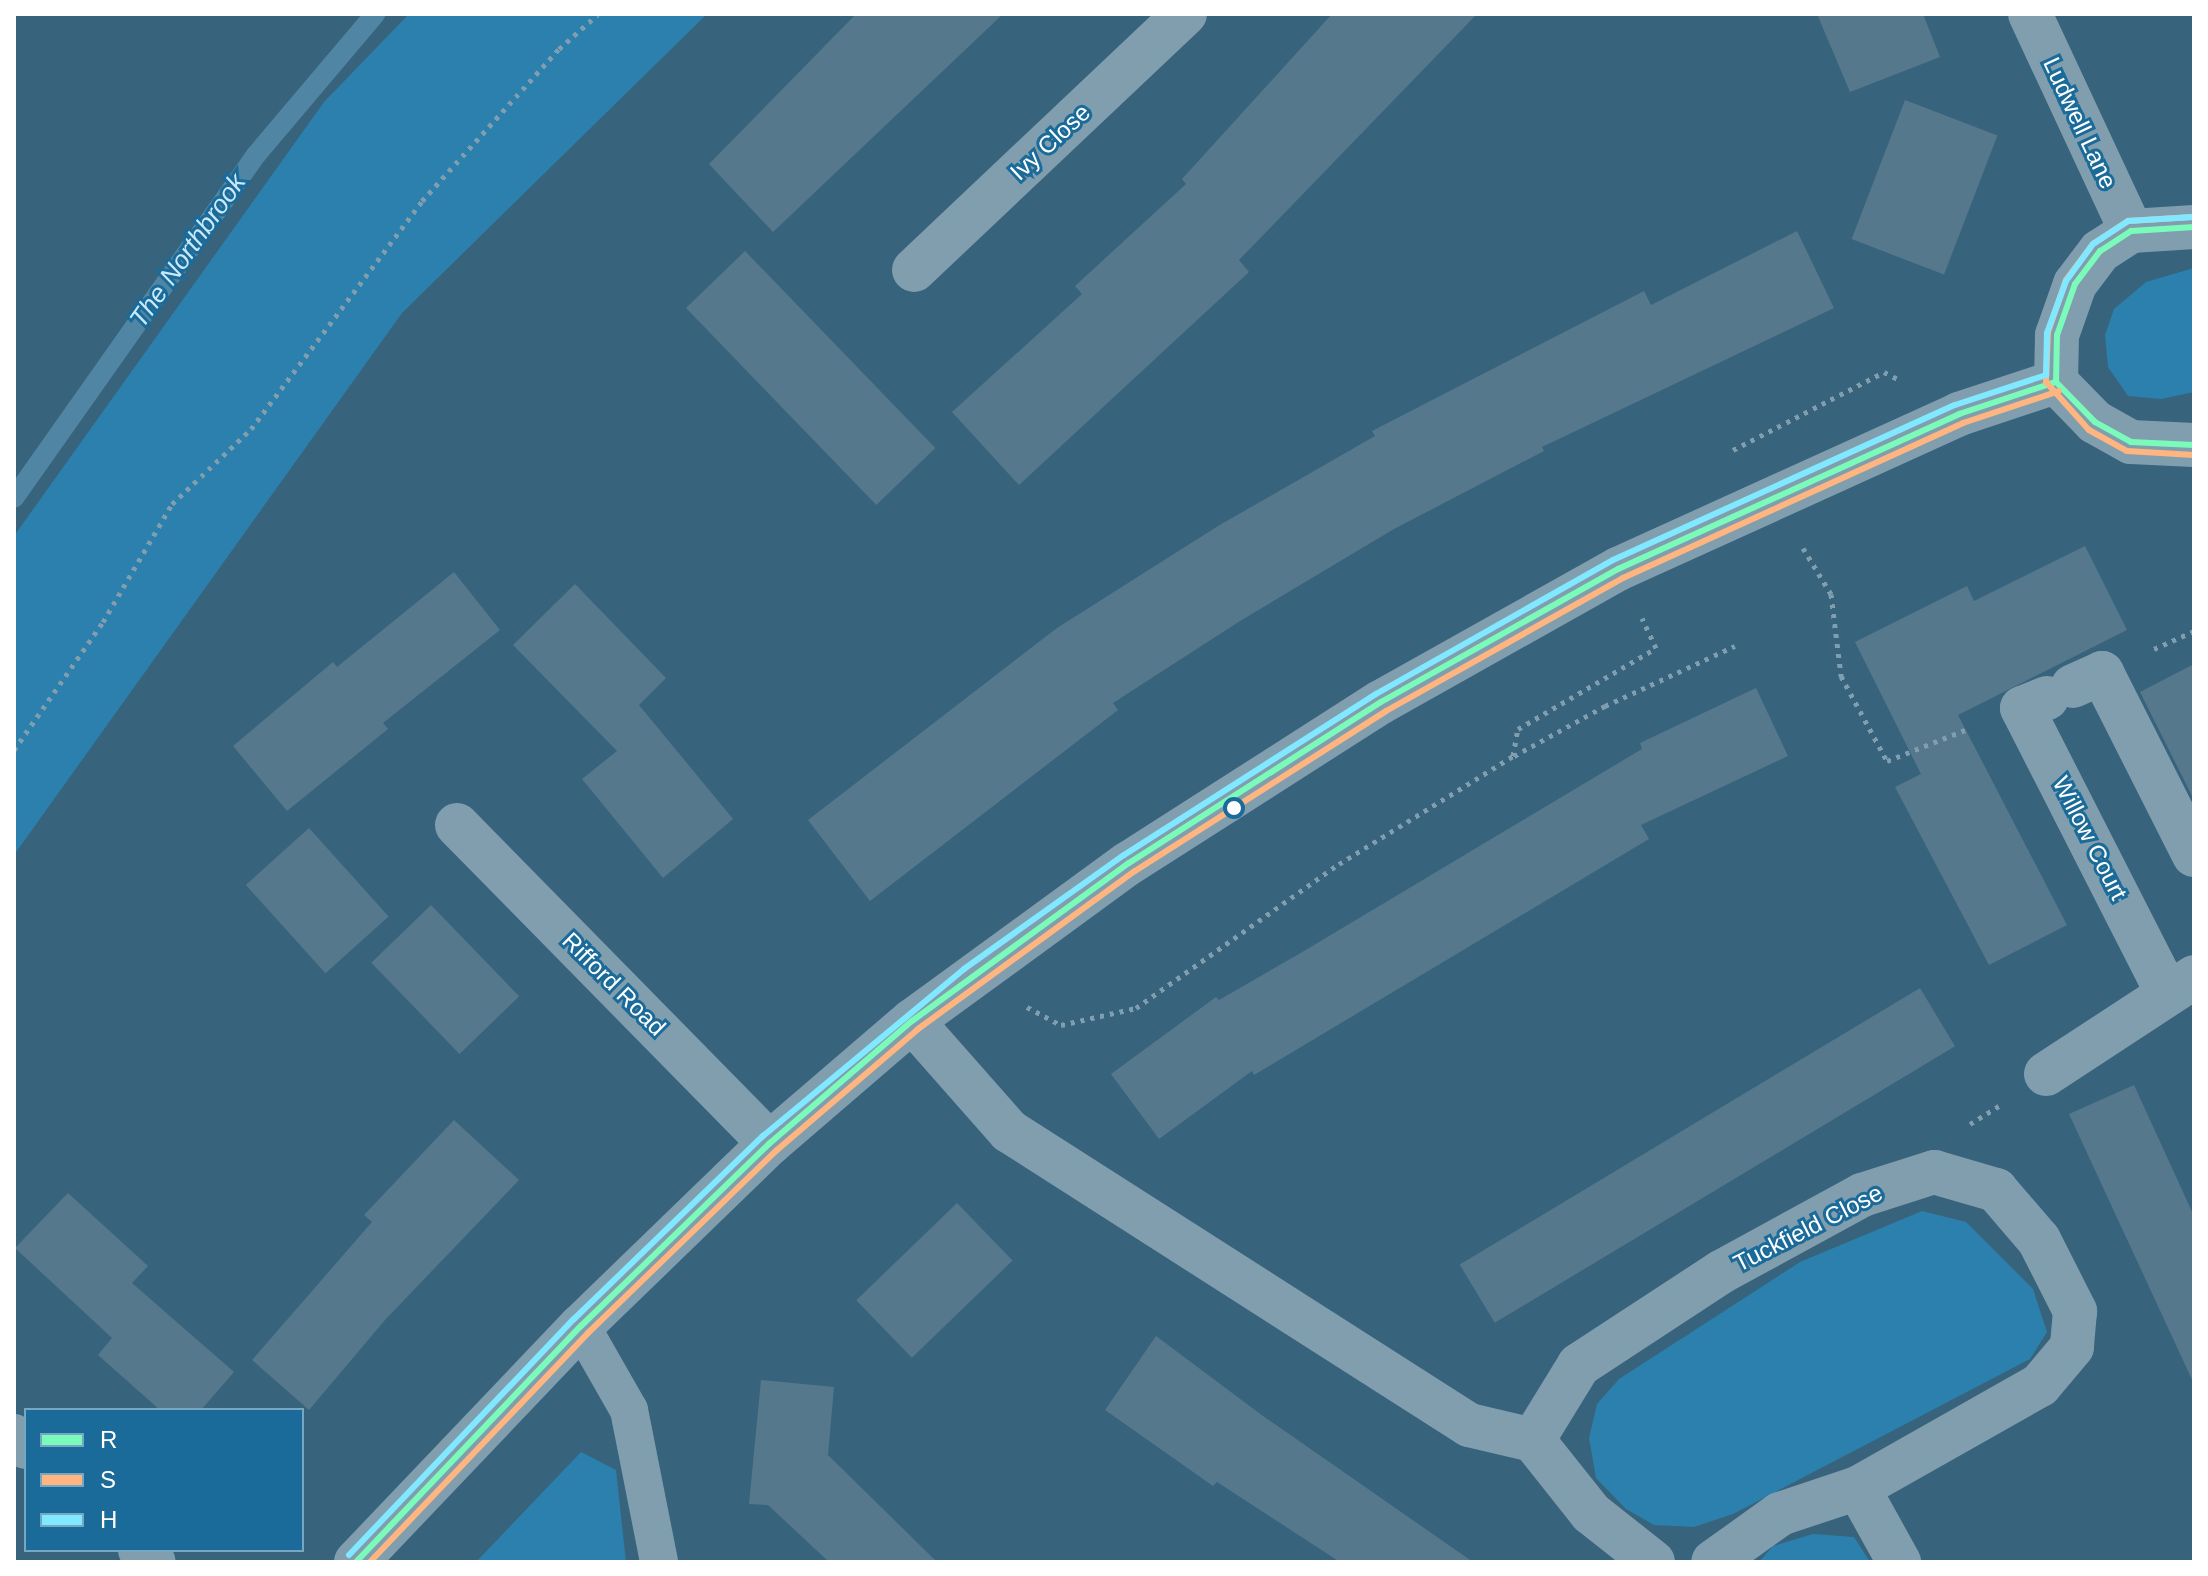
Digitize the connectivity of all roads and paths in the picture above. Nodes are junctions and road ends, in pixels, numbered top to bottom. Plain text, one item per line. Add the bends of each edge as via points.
1 (598, 14) edge
2 (1185, 14) edge
3 (2030, 14) edge
4 (2194, 227) edge
5 (2131, 231) junction
6 (914, 270) dead end
7 (2056, 382) junction
8 (2194, 445) edge
9 (1771, 496) junction
10 (1618, 569) junction
11 (1735, 646) dead end
12 (2061, 691) junction
13 (14, 750) edge
14 (1513, 756) junction
15 (457, 825) dead end
16 (2194, 855) edge
17 (970, 977) junction
18 (2181, 985) edge
19 (912, 1021) junction
20 (2046, 1074) dead end
21 (770, 1143) junction
22 (581, 1326) junction
23 (1533, 1440) junction
24 (1858, 1488) junction
25 (356, 1562) edge
26 (659, 1562) edge
27 (1653, 1562) edge
28 (1713, 1562) edge
29 (1899, 1562) edge

1 - 13 path via 559,49 422,201 251,429 172,504 103,622
2 - 6 street, Ivy Close
3 - 5 street, Ludwell Lane
4 - 5 street
5 - 7 street via 2100,251 2075,284 2057,335
7 - 8 street via 2095,422 2131,442
7 - 9 street via 1959,414
9 - 10 street
9 - 12 path via 1831,594 1841,676 1887,761
10 - 14 path via 1656,648 1518,729
10 - 17 street via 1368,710 1129,863
11 - 14 path
12 - 16 street
12 - 18 street, Willow Court
14 - 17 path via 1339,864 1136,1008 1061,1025
15 - 21 street, Rifford Road
17 - 19 street
18 - 20 street, Willow Court
19 - 21 street
19 - 23 street via 1009,1131 1469,1425
21 - 22 street
22 - 25 street
22 - 26 lane via 629,1410
23 - 24 street, Tuckfield Close via 1579,1365 1721,1272 1862,1195 1934,1172 1996,1190 2039,1240 2075,1311 2072,1347 2040,1385
23 - 27 street via 1591,1513
24 - 28 street, Tuckfield Close via 1780,1514
24 - 29 street

